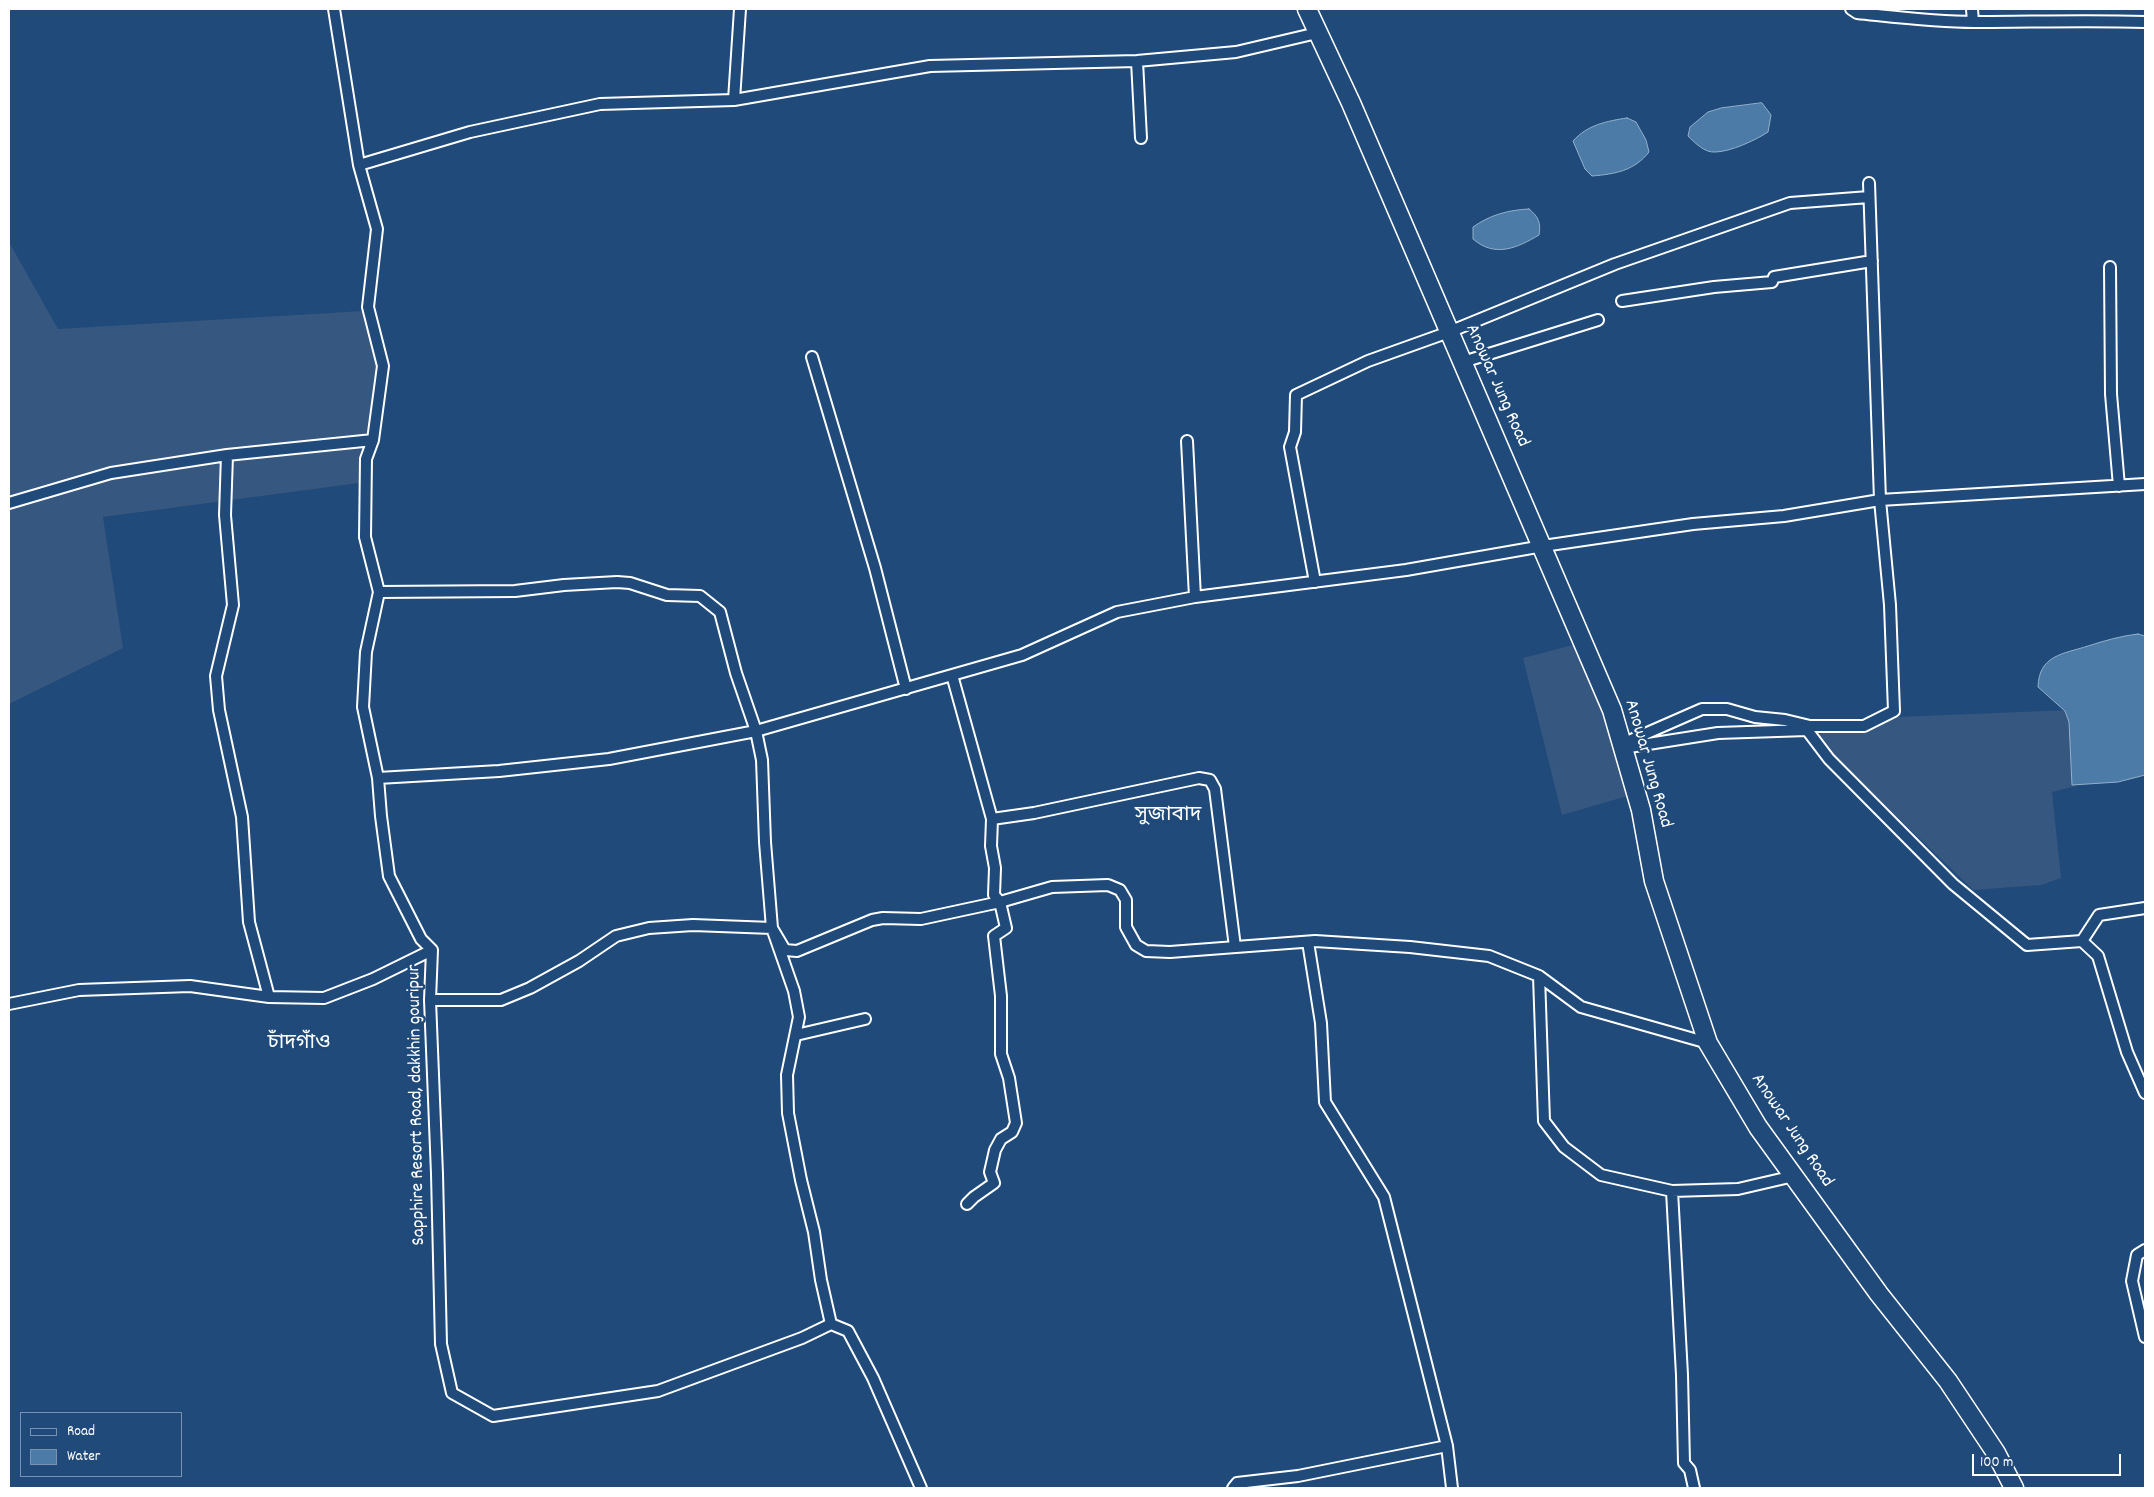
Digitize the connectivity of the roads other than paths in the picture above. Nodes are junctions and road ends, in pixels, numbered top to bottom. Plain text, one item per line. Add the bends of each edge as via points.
1 (334, 9) edge
2 (740, 9) edge
3 (1307, 9) edge
4 (1851, 9) edge
5 (1972, 9) edge
6 (1973, 22) junction
7 (2145, 22) edge
8 (1317, 33) junction
9 (1137, 61) junction
10 (734, 100) junction
11 (1141, 138) dead end
12 (359, 165) junction
13 (1868, 182) dead end
14 (1869, 197) junction
15 (1872, 261) junction
16 (2110, 268) dead end
17 (1622, 301) dead end
18 (1598, 320) dead end
19 (1449, 332) junction
20 (812, 357) dead end
21 (1463, 362) junction
22 (373, 440) junction
23 (1187, 441) dead end
24 (227, 455) junction
25 (2145, 484) edge
26 (2120, 486) junction
27 (1880, 500) junction
28 (9, 503) edge
29 (1542, 546) junction
30 (1315, 582) junction
31 (379, 592) junction
32 (1195, 597) junction
33 (952, 675) junction
34 (906, 689) junction
35 (756, 731) junction
36 (1622, 746) junction
37 (378, 778) junction
38 (992, 819) junction
39 (1000, 902) junction
40 (2145, 908) edge
41 (772, 928) junction
42 (2082, 941) junction
43 (1308, 942) junction
44 (1235, 948) junction
45 (432, 950) junction
46 (1539, 976) junction
47 (269, 996) junction
48 (430, 1000) junction
49 (9, 1004) edge
50 (865, 1019) dead end
51 (796, 1035) junction
52 (1708, 1043) junction
53 (2145, 1089) edge
54 (1794, 1176) junction
55 (1672, 1191) junction
56 (967, 1204) dead end
57 (2145, 1250) edge
58 (831, 1324) junction
59 (2145, 1337) edge
60 (1446, 1446) junction
61 (921, 1488) edge
62 (1233, 1488) edge
63 (1452, 1488) edge
64 (1694, 1488) edge
65 (2014, 1488) edge

1 - 12 street, Sapphire Resort Road, dakkhin gouripur
2 - 10 street
3 - 8 highway, Anowar Jung Road
4 - 6 street via 1857,14
5 - 6 street
6 - 7 street via 2079,19
8 - 9 street via 1236,52
8 - 19 highway, Anowar Jung Road via 1351,103
9 - 10 street via 930,66
9 - 11 street
10 - 12 street via 600,104 470,132
12 - 22 street, Sapphire Resort Road, dakkhin gouripur via 377,229 368,307 383,366
13 - 14 street
14 - 15 street
14 - 19 street via 1790,203 1615,264
15 - 17 street via 1774,277 1772,282
15 - 27 street
16 - 26 street via 2110,394
18 - 21 street
19 - 21 highway, Anowar Jung Road
19 - 30 street via 1368,361 1296,395 1295,432 1290,447
20 - 34 street via 875,568
21 - 29 highway, Anowar Jung Road
22 - 24 street
22 - 31 street, Sapphire Resort Road, dakkhin gouripur via 366,459 365,537
23 - 32 street
24 - 28 street via 111,473
24 - 47 street via 225,516 232,605 216,676 219,710 242,817 249,922
25 - 26 street
26 - 27 street
27 - 29 street via 1784,516 1693,524
27 - 36 street via 1890,605 1894,711 1864,726 1819,726 1755,717 1727,709 1702,709
29 - 30 street
29 - 36 highway, Anowar Jung Road via 1612,710
30 - 32 street
31 - 35 street via 515,591 617,582 667,595 700,596 720,612
31 - 37 street, Sapphire Resort Road, dakkhin gouripur via 366,652 364,707
32 - 33 street via 1117,612 1022,655
33 - 34 street
33 - 38 street
34 - 35 street
35 - 37 street via 600,760 499,772
35 - 41 street via 762,760
36 - 42 street via 1718,733 1807,730 1829,758 1953,884 2027,945
36 - 52 highway, Anowar Jung Road via 1641,810 1654,881
37 - 45 street, Sapphire Resort Road, dakkhin gouripur via 389,876 421,939
38 - 39 street via 991,846 996,868 993,885 994,895
38 - 44 street via 1206,778 1215,789
39 - 41 street via 921,919 872,920 797,951 785,950
39 - 44 street via 1052,887 1108,885 1120,890 1126,900 1126,927 1136,945 1146,952
39 - 56 street via 1006,928 994,936 1001,996 1001,1054 1009,1078 1016,1123 995,1150 990,1172 994,1183
40 - 42 street via 2099,915
41 - 48 street via 693,925 649,928 616,936 530,988 501,1000
41 - 51 street via 794,991 799,1017
42 - 53 street via 2098,956 2127,1052
43 - 44 street
43 - 46 street via 1410,947 1489,956
43 - 60 street via 1321,1023 1325,1102 1384,1197
45 - 47 street via 373,979 324,998
45 - 48 street, Sapphire Resort Road, dakkhin gouripur
46 - 52 street via 1581,1007
46 - 55 street via 1544,1121 1564,1147 1601,1175
47 - 49 street via 190,986 79,990
48 - 58 street, Sapphire Resort Road, dakkhin gouripur via 441,1344 452,1393 493,1416 658,1391 802,1338
50 - 51 street
51 - 58 street via 787,1075 788,1113
52 - 54 highway, Anowar Jung Road via 1758,1127
54 - 55 street via 1738,1189
54 - 65 highway, Anowar Jung Road via 1879,1294 1948,1381 1996,1453
55 - 64 street via 1684,1464 1690,1470
57 - 59 street via 2138,1255 2132,1281
58 - 61 street via 848,1331 873,1378
60 - 62 street via 1298,1476 1238,1483
60 - 63 street

